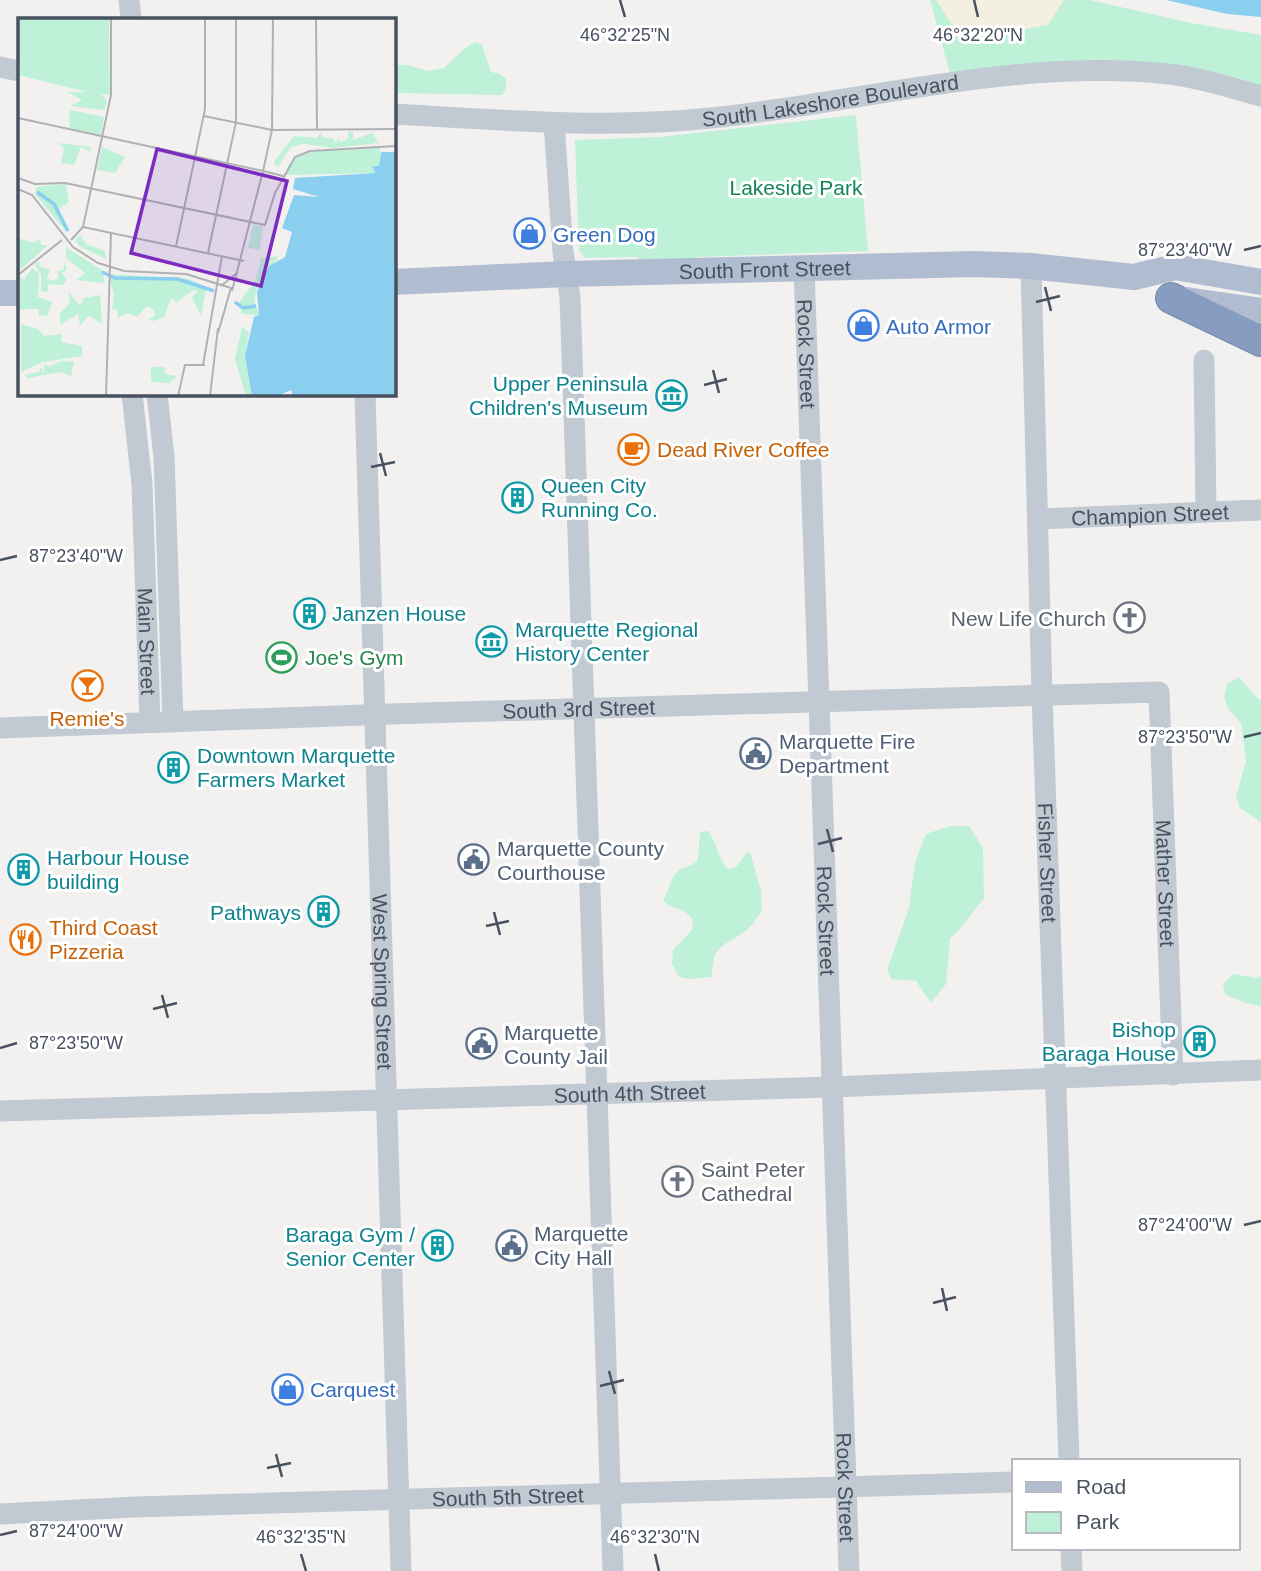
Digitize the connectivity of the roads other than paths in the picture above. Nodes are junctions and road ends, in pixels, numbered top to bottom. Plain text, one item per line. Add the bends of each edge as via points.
1 (129, 0) edge
2 (131, 18) edge
3 (0, 67) edge
4 (18, 71) edge
5 (1261, 96) edge
6 (396, 114) edge
7 (554, 123) junction
8 (1031, 266) junction
9 (804, 268) junction
10 (566, 274) junction
11 (1134, 277) junction
12 (396, 282) edge
13 (1261, 282) edge
14 (0, 293) edge
15 (18, 293) edge
16 (1171, 298) junction
17 (1261, 311) edge
18 (1261, 341) edge
19 (1204, 360) dead end
20 (132, 396) edge
21 (157, 396) edge
22 (365, 396) edge
23 (1261, 510) edge
24 (1206, 512) junction
25 (1038, 519) junction
26 (1159, 692) joint
27 (1042, 695) junction
28 (819, 701) junction
29 (584, 709) junction
30 (374, 714) junction
31 (149, 722) junction
32 (173, 722) junction
33 (0, 728) edge
34 (1261, 1070) edge
35 (1173, 1075) junction
36 (1055, 1079) junction
37 (832, 1087) junction
38 (598, 1094) junction
39 (388, 1100) junction
40 (0, 1111) edge
41 (1069, 1459) edge
42 (1012, 1482) edge
43 (846, 1488) junction
44 (611, 1494) junction
45 (399, 1499) junction
46 (0, 1514) edge
47 (1072, 1550) edge
48 (401, 1571) edge
49 (613, 1571) edge
50 (849, 1571) edge
51 (1072, 1571) edge

1 - 2 street
3 - 4 street
5 - 7 street, South Lakeshore Boulevard via 1172,74 1060,70 712,118
6 - 7 street, South Lakeshore Boulevard
7 - 10 street
8 - 9 main road, South Front Street
8 - 11 main road, South Front Street
8 - 25 street, Fisher Street
9 - 10 main road, South Front Street
9 - 28 street, Rock Street
10 - 12 main road, South Front Street
10 - 29 street
11 - 13 main road, South Front Street via 1175,267
11 - 16 main road, South Front Street
14 - 15 main road
16 - 17 main road, South Front Street
16 - 18 highway
19 - 24 street
20 - 31 street, Main Street via 142,484
21 - 32 street, Main Street via 164,457
22 - 30 street, West Spring Street
23 - 24 street, Champion Street
24 - 25 street, Champion Street
25 - 27 street, Fisher Street
26 - 27 street, South 3rd Street
26 - 35 street, Mather Street
27 - 28 street, South 3rd Street
27 - 36 street, Fisher Street
28 - 29 street, South 3rd Street
28 - 37 street, Rock Street
29 - 30 street, South 3rd Street
29 - 38 street
30 - 32 street, South 3rd Street
30 - 39 street, West Spring Street
31 - 32 street, South 3rd Street
31 - 33 street, South 3rd Street
34 - 35 street, South 4th Street
35 - 36 street, South 4th Street
36 - 37 street, South 4th Street
36 - 41 street, Fisher Street
37 - 38 street, South 4th Street
37 - 43 street, Rock Street
38 - 39 street, South 4th Street
38 - 44 street
39 - 40 street, South 4th Street
39 - 45 street, West Spring Street
42 - 43 street, South 5th Street
43 - 44 street, South 5th Street
43 - 50 street, Rock Street
44 - 45 street, South 5th Street
44 - 49 street
45 - 46 street, South 5th Street
45 - 48 street, West Spring Street
47 - 51 street

